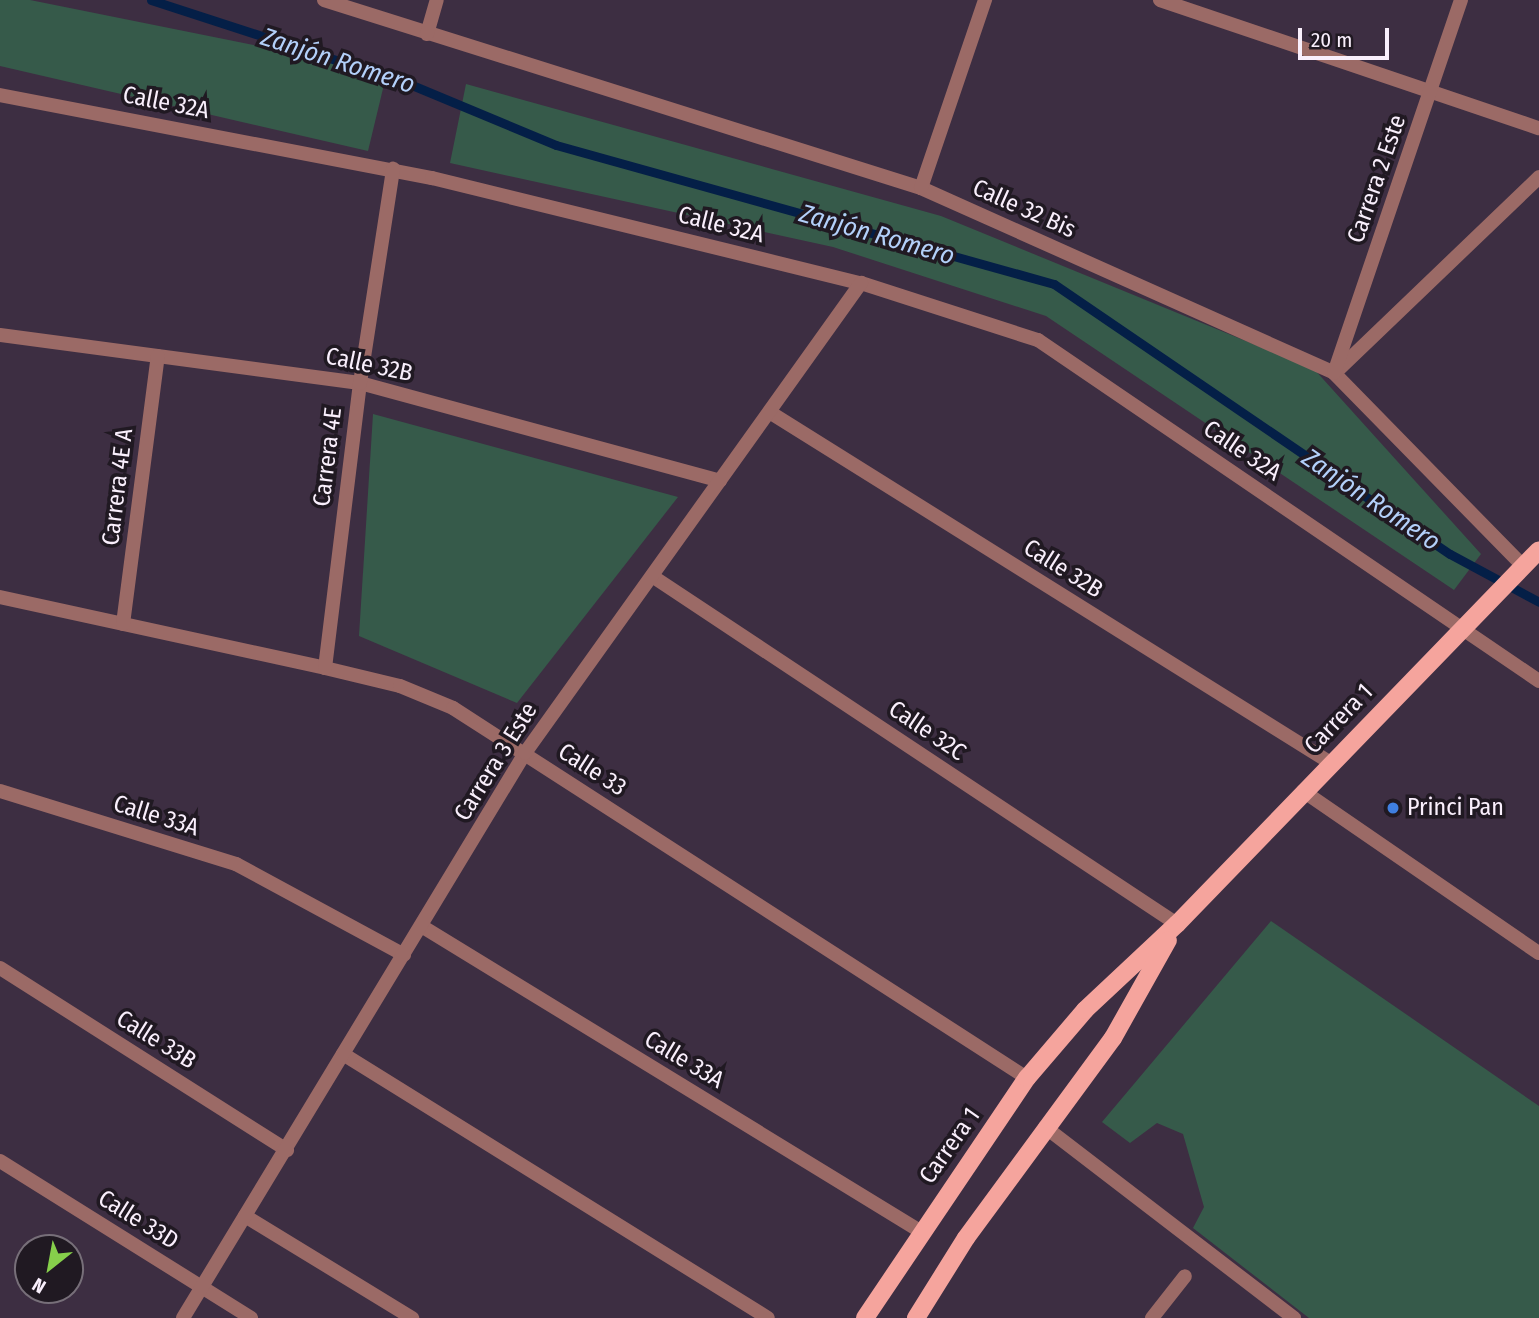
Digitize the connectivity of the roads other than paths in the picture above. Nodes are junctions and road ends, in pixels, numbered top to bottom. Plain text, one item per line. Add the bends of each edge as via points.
1 (324, 0) edge
2 (437, 0) edge
3 (985, 0) edge
4 (1160, 0) edge
5 (1461, 0) edge
6 (427, 34) junction
7 (1432, 91) junction
8 (0, 95) edge
9 (1539, 128) edge
10 (393, 169) junction
11 (1539, 177) edge
12 (921, 188) junction
13 (861, 283) junction
14 (0, 335) edge
15 (158, 356) junction
16 (1335, 373) junction
17 (360, 383) junction
18 (771, 413) junction
19 (720, 481) junction
20 (1539, 550) edge
21 (1522, 567) junction
22 (652, 576) junction
23 (0, 597) edge
24 (123, 624) junction
25 (1463, 626) junction
26 (325, 668) junction
27 (1539, 681) edge
28 (525, 753) junction
29 (1331, 763) junction
30 (0, 791) edge
31 (1303, 791) junction
32 (1177, 924) junction
33 (423, 927) junction
34 (1539, 953) edge
35 (404, 955) junction
36 (0, 968) edge
37 (343, 1054) junction
38 (1027, 1078) junction
39 (1045, 1127) junction
40 (287, 1150) junction
41 (0, 1161) edge
42 (245, 1216) junction
43 (920, 1231) junction
44 (1185, 1276) dead end
45 (202, 1287) junction
46 (183, 1318) edge
47 (251, 1318) edge
48 (412, 1318) edge
49 (768, 1318) edge
50 (865, 1318) edge
51 (916, 1318) edge
52 (1152, 1318) edge
53 (1294, 1318) edge

1 - 6 street, Calle 32 Bis
2 - 6 street
3 - 12 street
4 - 7 street
5 - 7 street, Carrera 2 Este
6 - 12 street, Calle 32 Bis
7 - 9 street
7 - 16 street, Carrera 2 Este
8 - 10 street, Calle 32A
10 - 13 street, Calle 32A
10 - 17 street, Carrera 4E
11 - 16 street
12 - 16 street, Calle 32 Bis
13 - 18 street, Carrera 3 Este
13 - 25 street, Calle 32A via 1038,340
14 - 15 street, Calle 32B
15 - 17 street, Calle 32B
15 - 24 street, Carrera 4E A
16 - 21 street, Calle 32 Bis
17 - 19 street, Calle 32B
17 - 26 street, Carrera 4E
18 - 19 street, Carrera 3 Este
18 - 29 street, Calle 32B
19 - 22 street, Carrera 3 Este
20 - 21 main road, Carrera 1
21 - 25 main road, Carrera 1
22 - 28 street, Carrera 3 Este
22 - 32 street, Calle 32C
23 - 24 street, Calle 33
24 - 26 street, Calle 33
25 - 27 street, Calle 32A
25 - 29 main road, Carrera 1
26 - 28 street, Calle 33 via 400,687 453,708
28 - 33 street, Carrera 3 Este
28 - 38 street, Calle 33
29 - 31 main road, Carrera 1
30 - 35 street, Calle 33A via 236,864
31 - 32 main road, Carrera 1
31 - 34 street
32 - 38 main road, Carrera 1 via 1086,1010
32 - 39 main road, Carrera 1 via 1113,1038
33 - 35 street, Carrera 3 Este
33 - 43 street, Calle 33A
35 - 37 street, Carrera 3 Este
36 - 40 street, Calle 33B
37 - 40 street, Carrera 3 Este
37 - 49 street
38 - 43 main road, Carrera 1
39 - 51 main road, Carrera 1
39 - 53 street
40 - 42 street, Carrera 3 Este
41 - 45 street, Calle 33D
42 - 45 street, Carrera 3 Este
42 - 48 street
43 - 50 main road, Carrera 1
44 - 52 street
45 - 46 street, Carrera 3 Este
45 - 47 street, Calle 33D

